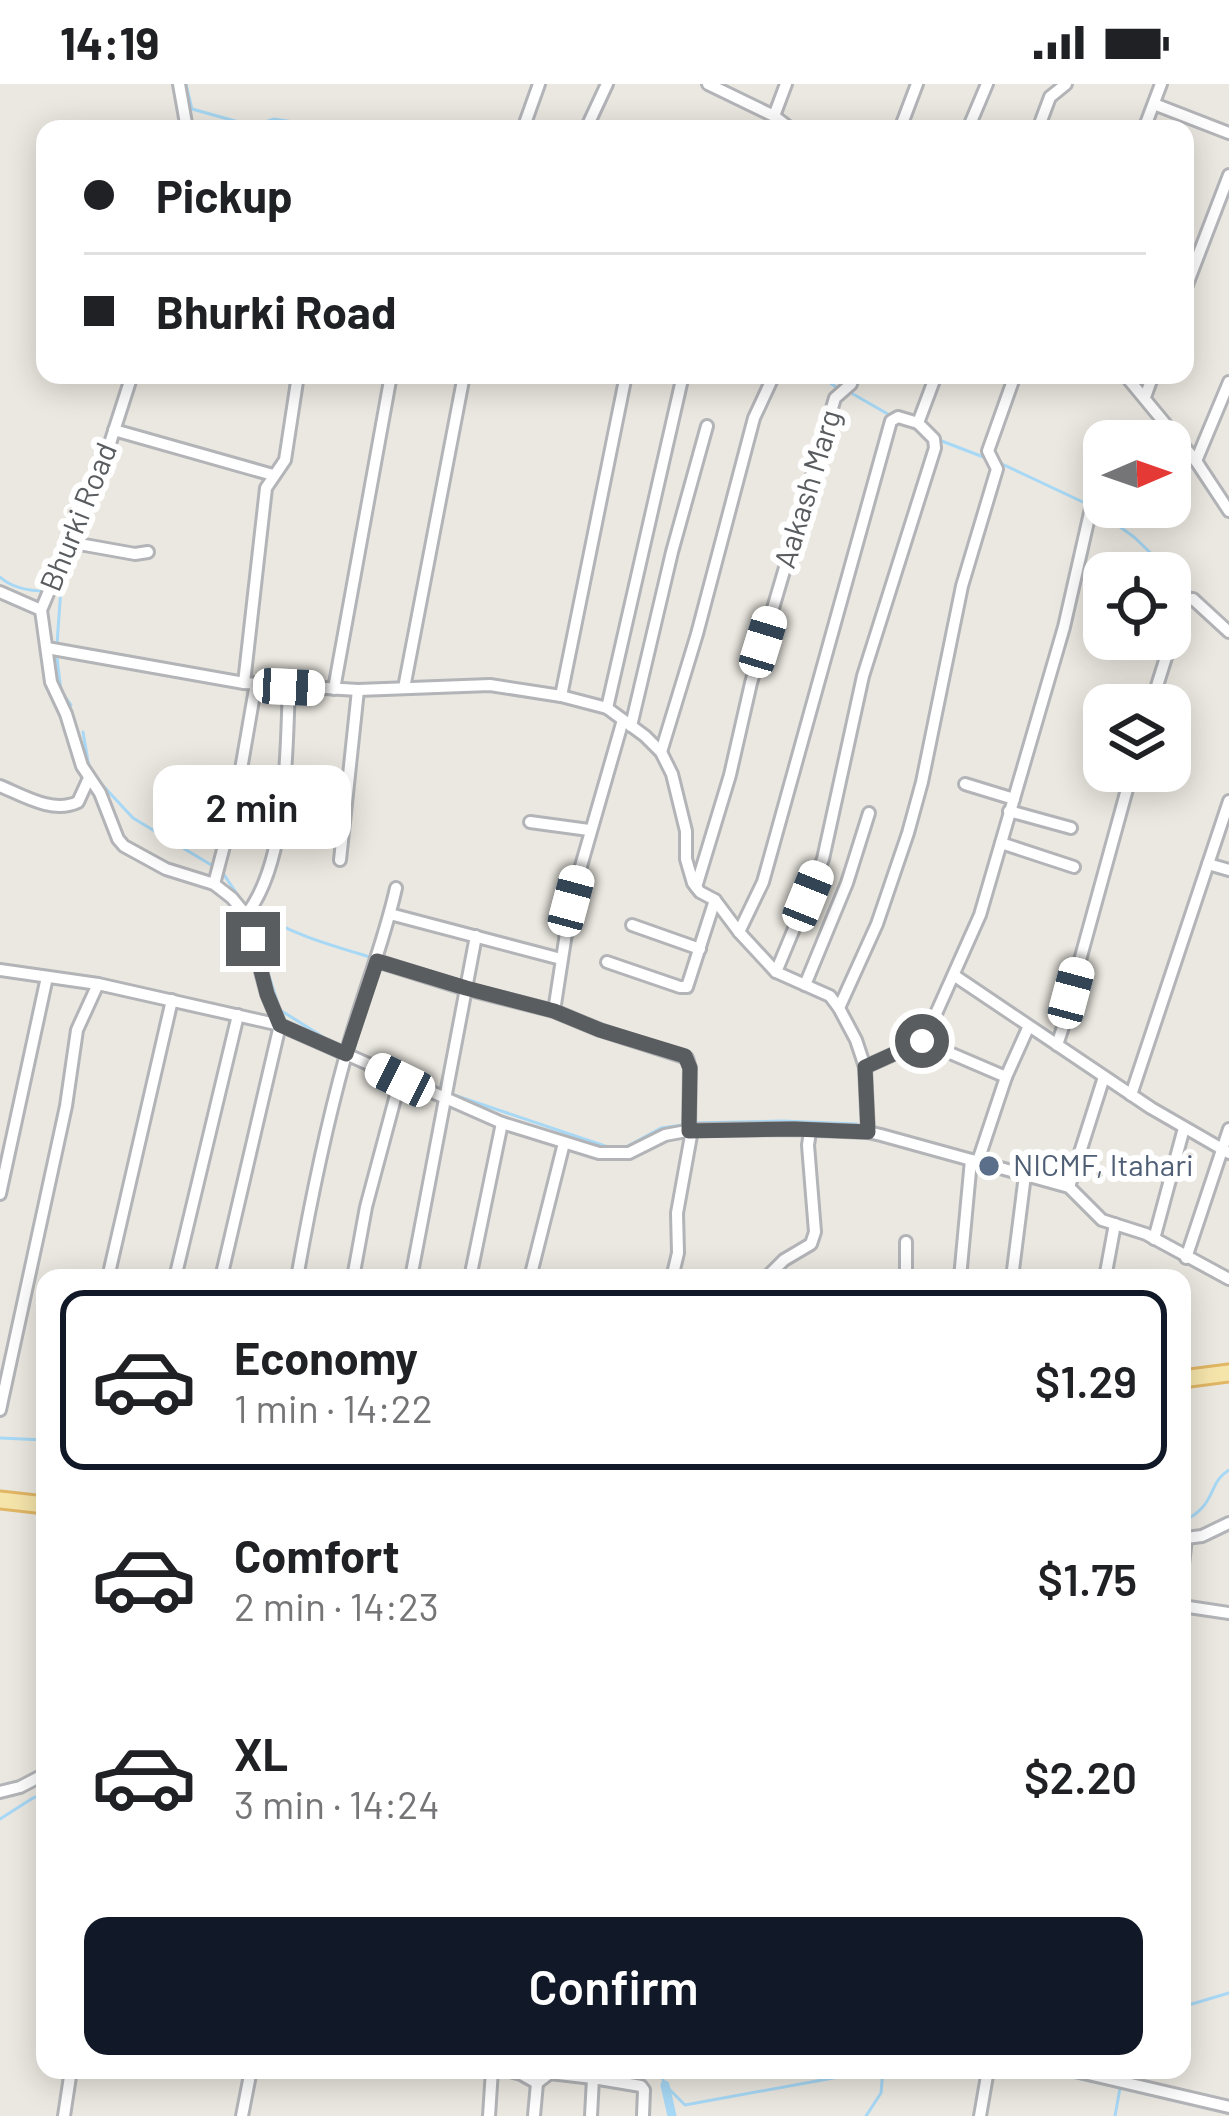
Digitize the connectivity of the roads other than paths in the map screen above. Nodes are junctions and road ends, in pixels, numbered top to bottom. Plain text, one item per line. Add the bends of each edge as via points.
1 (179, 84) edge
2 (538, 84) edge
3 (607, 84) edge
4 (708, 84) edge
5 (786, 84) edge
6 (917, 84) edge
7 (987, 84) edge
8 (1066, 84) edge
9 (1161, 84) edge
10 (732, 90) edge
11 (1154, 104) junction
12 (185, 120) edge
13 (526, 120) edge
14 (590, 120) edge
15 (772, 120) edge
16 (776, 120) edge
17 (903, 120) edge
18 (972, 120) edge
19 (1041, 120) edge
20 (1148, 120) edge
21 (1229, 133) edge
22 (1229, 175) edge
23 (1194, 266) edge
24 (1229, 382) edge
25 (129, 384) edge
26 (297, 384) edge
27 (389, 384) edge
28 (462, 384) edge
29 (624, 384) edge
30 (681, 384) edge
31 (769, 384) edge
32 (850, 384) edge
33 (933, 384) edge
34 (1012, 384) edge
35 (1133, 384) edge
36 (1150, 384) edge
37 (1145, 397) junction
38 (918, 423) junction
39 (707, 426) dead end
40 (114, 430) junction
41 (1196, 461) junction
42 (273, 475) junction
43 (1229, 511) edge
44 (1086, 528) edge
45 (68, 542) junction
46 (148, 552) dead end
47 (0, 592) edge
48 (43, 605) junction
49 (1229, 632) edge
50 (47, 648) junction
51 (250, 683) junction
52 (1158, 684) edge
53 (289, 687) junction
54 (404, 688) junction
55 (334, 689) junction
56 (358, 690) junction
57 (560, 696) junction
58 (607, 708) junction
59 (627, 723) junction
60 (661, 752) junction
61 (89, 778) junction
62 (965, 784) dead end
63 (0, 786) edge
64 (1126, 792) edge
65 (1229, 801) edge
66 (1012, 805) junction
67 (869, 813) dead end
68 (530, 822) dead end
69 (1070, 828) dead end
70 (589, 830) junction
71 (1001, 842) junction
72 (340, 860) dead end
73 (1208, 864) junction
74 (1074, 867) dead end
75 (1229, 870) edge
76 (214, 884) junction
77 (696, 886) junction
78 (396, 888) dead end
79 (715, 900) junction
80 (390, 914) junction
81 (246, 916) junction
82 (632, 925) dead end
83 (740, 932) junction
84 (476, 936) junction
85 (700, 949) junction
86 (562, 959) junction
87 (377, 961) junction
88 (607, 962) dead end
89 (0, 970) edge
90 (776, 972) junction
91 (47, 976) junction
92 (955, 976) junction
93 (98, 984) junction
94 (806, 985) junction
95 (466, 988) junction
96 (172, 1000) junction
97 (839, 1008) junction
98 (554, 1011) junction
99 (238, 1016) junction
100 (280, 1025) junction
101 (1028, 1028) junction
102 (922, 1041) junction
103 (1057, 1045) junction
104 (346, 1054) junction
105 (865, 1067) junction
106 (1104, 1077) junction
107 (1006, 1078) junction
108 (400, 1080) junction
109 (1131, 1095) junction
110 (445, 1099) junction
111 (502, 1123) junction
112 (1184, 1128) junction
113 (1229, 1129) edge
114 (690, 1131) junction
115 (810, 1132) junction
116 (868, 1132) junction
117 (564, 1143) junction
118 (1226, 1151) edge
119 (974, 1161) junction
120 (1024, 1174) junction
121 (1069, 1187) junction
122 (0, 1194) edge
123 (1115, 1224) junction
124 (1154, 1239) junction
125 (906, 1242) dead end
126 (1186, 1258) junction
127 (110, 1269) dead end
128 (177, 1269) edge
129 (223, 1269) edge
130 (299, 1269) edge
131 (355, 1269) edge
132 (413, 1269) edge
133 (472, 1269) edge
134 (532, 1269) edge
135 (674, 1269) edge
136 (775, 1269) edge
137 (907, 1269) edge
138 (961, 1269) edge
139 (1013, 1269) edge
140 (1108, 1269) edge
141 (1229, 1279) edge
142 (1229, 1373) edge
143 (1191, 1378) edge
144 (0, 1411) edge
145 (0, 1500) edge
146 (36, 1504) edge
147 (1229, 1523) edge
148 (1191, 1537) edge
149 (1191, 1607) edge
150 (1229, 1613) edge
151 (36, 1779) edge
152 (0, 1792) edge
153 (70, 2079) edge
154 (249, 2079) edge
155 (491, 2079) edge
156 (531, 2079) edge
157 (541, 2079) edge
158 (593, 2079) edge
159 (627, 2079) edge
160 (986, 2079) edge
161 (1110, 2079) edge
162 (536, 2084) junction
163 (1229, 2107) edge
164 (64, 2116) edge
165 (242, 2116) edge
166 (489, 2116) edge
167 (534, 2116) edge
168 (591, 2116) edge
169 (643, 2116) edge
170 (980, 2116) edge

1 - 12 street
2 - 13 street
3 - 14 street
4 - 10 street
5 - 16 street
6 - 17 street
7 - 18 street
8 - 19 street
9 - 11 street
10 - 15 street
11 - 20 street
11 - 21 street
22 - 23 street
24 - 41 street
25 - 40 street, Bhurki Road
26 - 42 street via 285,460
27 - 55 street
28 - 54 street
29 - 57 street
30 - 58 street
31 - 60 street
32 - 77 street, Aakash Marg via 835,398
33 - 38 street
34 - 97 street via 988,451 997,469 962,586 908,833
35 - 37 street
36 - 37 street
37 - 41 street
38 - 83 street via 895,419 764,882
38 - 90 street via 934,448 863,676 823,859
39 - 59 street
40 - 42 street
40 - 45 street, Bhurki Road
41 - 43 street
42 - 51 street
44 - 66 street
45 - 46 street
45 - 48 street, Bhurki Road
47 - 48 street
48 - 50 street, Bhurki Road
49 - 52 street via 1192,599 1184,601
50 - 51 street
50 - 61 street, Bhurki Road via 51,682
51 - 53 street
51 - 76 street via 235,804
53 - 55 street
53 - 81 street via 278,837
54 - 56 street
54 - 57 street via 490,685
55 - 56 street
56 - 72 street
57 - 58 street
58 - 59 street
59 - 60 street
59 - 70 street
60 - 77 street via 680,797
61 - 63 street via 77,802 65,807
61 - 76 street, Bhurki Road via 124,846
62 - 66 street
64 - 103 street
65 - 73 street
66 - 69 street
66 - 71 street
67 - 94 street
68 - 70 street
70 - 86 street
71 - 74 street
71 - 92 street
73 - 75 street
73 - 109 street
76 - 81 street, Bhurki Road
77 - 79 street
78 - 80 street
79 - 83 street
79 - 85 street
80 - 84 street
80 - 87 street
81 - 100 street, Bhurki Road
82 - 85 street
83 - 90 street
84 - 86 street
84 - 95 street
85 - 88 street via 685,988
86 - 98 street
87 - 95 street
87 - 104 street
89 - 91 street
90 - 94 street
91 - 93 street
91 - 122 street
92 - 101 street
92 - 102 street
93 - 96 street
93 - 144 street via 76,1030
94 - 97 street
95 - 98 street
95 - 110 street
96 - 99 street
96 - 127 street
97 - 105 street
98 - 114 street via 687,1058
99 - 100 street
99 - 128 street
100 - 104 street
100 - 129 street
101 - 103 street
101 - 107 street
102 - 105 street
102 - 107 street
103 - 106 street
104 - 108 street
104 - 130 street
105 - 116 street
106 - 109 street
106 - 121 street
107 - 119 street
108 - 110 street
108 - 131 street
109 - 112 street
110 - 111 street
110 - 132 street
111 - 117 street
111 - 133 street
112 - 118 street
112 - 124 street
113 - 118 street
114 - 115 street
114 - 117 street via 614,1155
114 - 135 street
115 - 116 street
115 - 136 street via 815,1232 811,1244
116 - 119 street
117 - 134 street
118 - 126 street
119 - 120 street
119 - 138 street
120 - 121 street
120 - 139 street
121 - 123 street
123 - 124 street
123 - 140 street
124 - 126 street
125 - 137 street
126 - 141 street
142 - 143 main road
145 - 146 main road
147 - 148 street
149 - 150 street
151 - 152 street
153 - 164 street
154 - 165 street
155 - 166 street
156 - 162 street
157 - 162 street
158 - 168 street
159 - 169 street via 644,2090
160 - 170 street
161 - 163 street
162 - 167 street

